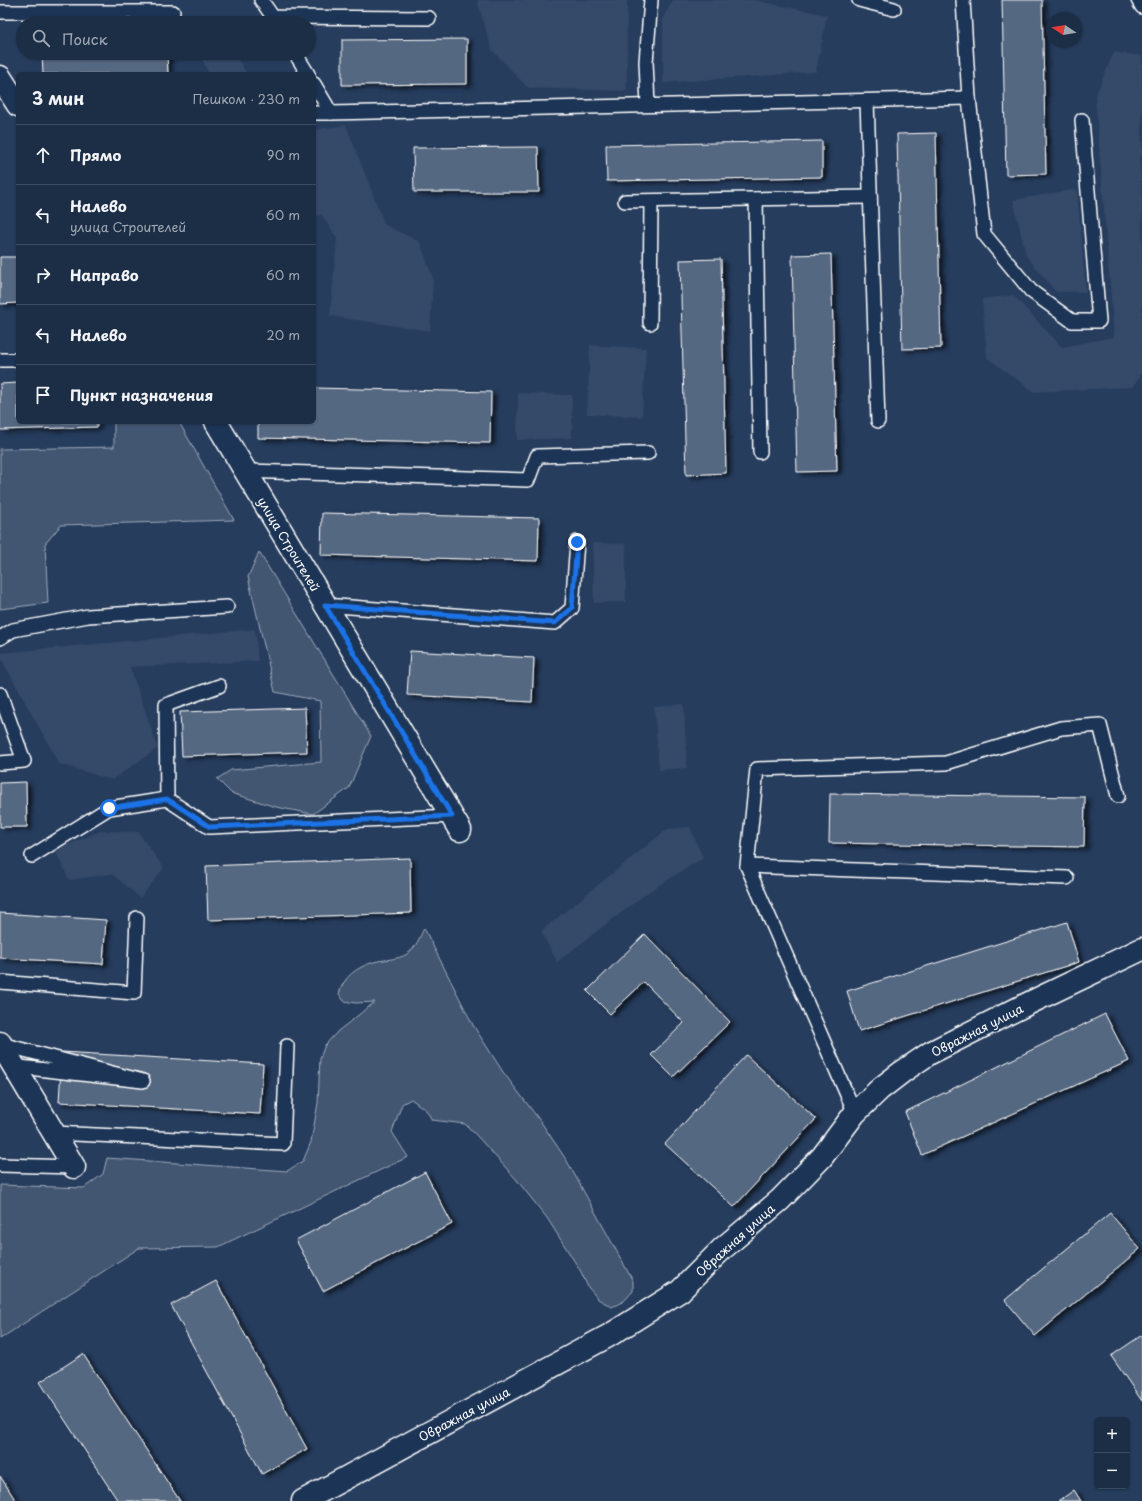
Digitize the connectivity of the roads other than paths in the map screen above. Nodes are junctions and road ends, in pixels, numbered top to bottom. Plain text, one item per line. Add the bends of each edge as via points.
1 (262, 0) edge
2 (651, 0) edge
3 (859, 0) edge
4 (964, 0) edge
5 (1138, 0) edge
6 (1142, 7) edge
7 (894, 9) dead end
8 (0, 12) edge
9 (173, 12) dead end
10 (272, 16) edge
11 (429, 18) dead end
12 (316, 19) edge
13 (299, 60) edge
14 (307, 72) edge
15 (0, 78) edge
16 (316, 87) edge
17 (969, 98) junction
18 (867, 100) junction
19 (16, 102) edge
20 (648, 106) junction
21 (316, 113) edge
22 (331, 113) junction
23 (1082, 120) dead end
24 (870, 197) junction
25 (756, 199) junction
26 (625, 201) dead end
27 (651, 201) junction
28 (650, 323) dead end
29 (0, 360) edge
30 (16, 360) edge
31 (878, 421) dead end
32 (217, 424) edge
33 (760, 452) dead end
34 (648, 453) dead end
35 (245, 471) junction
36 (577, 542) dead end
37 (325, 605) junction
38 (227, 607) dead end
39 (0, 638) edge
40 (219, 686) dead end
41 (0, 694) edge
42 (0, 763) edge
43 (1118, 796) dead end
44 (167, 799) junction
45 (456, 823) joint
46 (32, 856) dead end
47 (747, 866) junction
48 (1067, 878) dead end
49 (136, 918) dead end
50 (1142, 950) edge
51 (0, 982) edge
52 (287, 1046) dead end
53 (0, 1050) edge
54 (855, 1113) junction
55 (54, 1133) junction
56 (0, 1164) edge
57 (74, 1167) joint
58 (303, 1501) edge

1 - 10 lane
2 - 20 lane via 646,62
3 - 7 lane
4 - 17 lane
5 - 6 lane
8 - 9 lane
11 - 12 lane
13 - 14 lane
15 - 19 street
16 - 22 lane
17 - 18 lane
17 - 23 lane via 984,234 1031,291 1072,321 1099,321
18 - 20 lane
18 - 24 lane
20 - 22 lane
21 - 22 lane
24 - 25 lane
24 - 31 lane
25 - 27 lane
25 - 33 lane
26 - 27 lane
27 - 28 lane
29 - 30 lane
32 - 35 street, улица Строителей
34 - 35 lane via 537,456 528,480
35 - 37 street, улица Строителей
36 - 37 lane via 572,608 555,623
37 - 45 street, улица Строителей
38 - 39 lane via 88,616 13,630
40 - 44 lane via 166,705
41 - 42 lane via 24,761
43 - 47 lane via 1100,725 1061,728 946,763 757,768
44 - 45 lane via 210,827
44 - 46 lane via 109,808
47 - 48 lane
47 - 54 lane
49 - 51 lane via 134,993
50 - 54 street, Овражная улица via 1036,999 930,1053 880,1089
52 - 55 lane via 283,1144
53 - 53 lane via 143,1081
53 - 55 street
54 - 58 street, Овражная улица via 822,1157 786,1195 722,1249 680,1292 610,1335
55 - 57 street
56 - 57 lane

